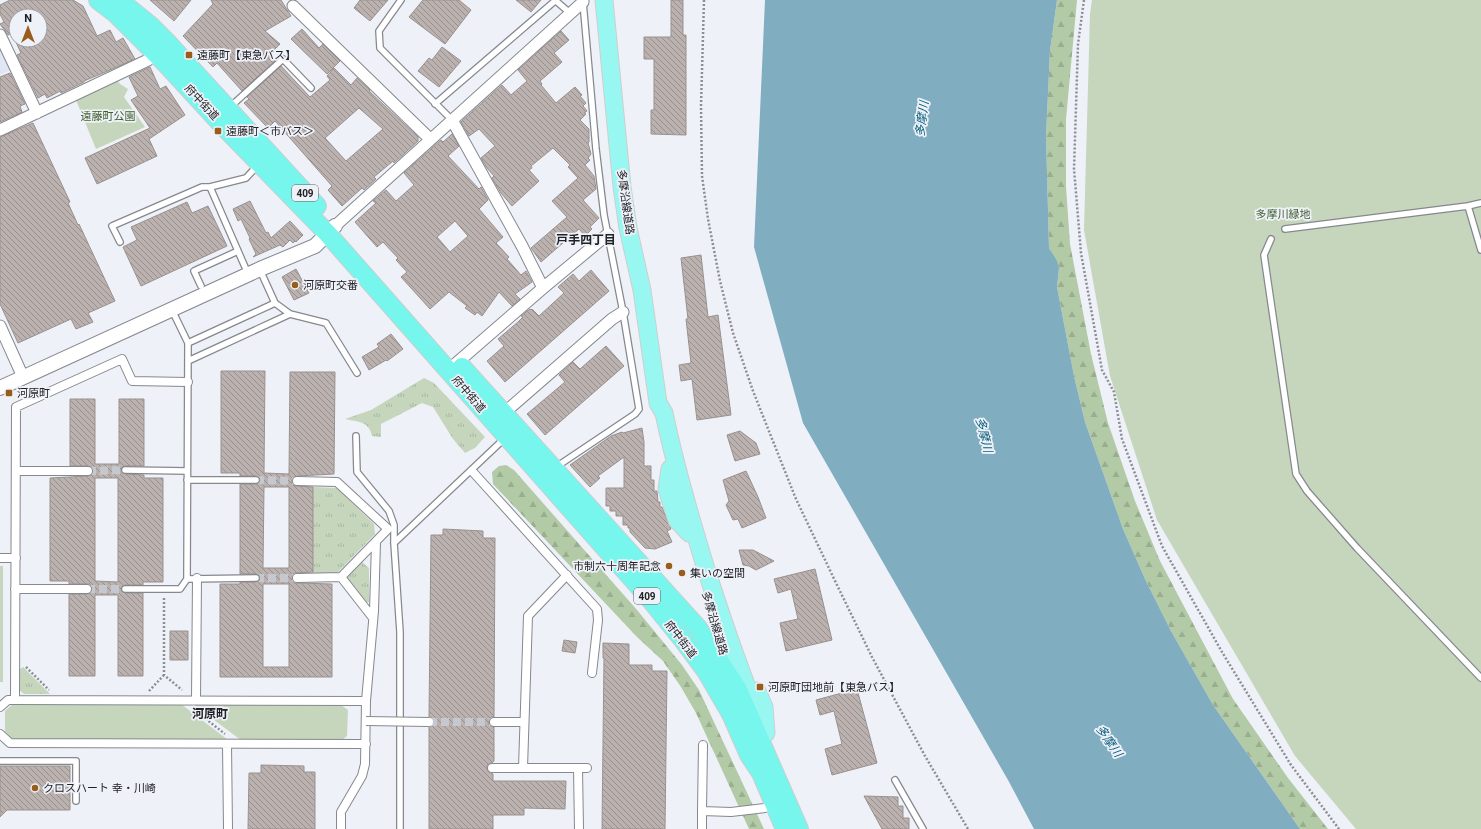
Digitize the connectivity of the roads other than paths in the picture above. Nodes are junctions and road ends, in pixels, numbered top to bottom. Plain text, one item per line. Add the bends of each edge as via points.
1 (98, 0) edge
2 (120, 0) edge
3 (401, 0) edge
4 (556, 0) edge
5 (604, 0) edge
6 (583, 1) edge
7 (291, 3) edge
8 (570, 13) junction
9 (0, 35) edge
10 (161, 47) junction
11 (311, 88) dead end
12 (435, 104) junction
13 (229, 108) junction
14 (37, 114) junction
15 (452, 120) junction
16 (0, 130) edge
17 (430, 139) junction
18 (259, 163) junction
19 (210, 187) junction
20 (1481, 203) edge
21 (1468, 206) junction
22 (1285, 229) dead end
23 (331, 230) junction
24 (608, 234) junction
25 (1271, 239) dead end
26 (120, 242) dead end
27 (1481, 250) edge
28 (238, 251) junction
29 (244, 267) dead end
30 (260, 269) junction
31 (201, 286) dead end
32 (543, 288) junction
33 (275, 303) junction
34 (172, 310) junction
35 (623, 312) junction
36 (290, 314) junction
37 (0, 326) edge
38 (188, 343) junction
39 (188, 361) junction
40 (453, 366) junction
41 (357, 373) dead end
42 (23, 377) junction
43 (188, 382) junction
44 (0, 388) edge
45 (658, 403) junction
46 (504, 413) junction
47 (511, 432) junction
48 (356, 436) dead end
49 (554, 469) junction
50 (125, 470) tunnel mouth
51 (16, 471) junction
52 (88, 471) tunnel mouth
53 (187, 471) junction
54 (472, 471) junction
55 (187, 480) junction
56 (256, 480) tunnel mouth
57 (296, 481) tunnel mouth
58 (376, 542) junction
59 (394, 543) junction
60 (0, 558) edge
61 (16, 558) junction
62 (567, 575) junction
63 (340, 577) junction
64 (197, 578) junction
65 (256, 578) tunnel mouth
66 (297, 578) tunnel mouth
67 (187, 579) junction
68 (15, 589) junction
69 (87, 589) tunnel mouth
70 (125, 589) tunnel mouth
71 (373, 618) junction
72 (734, 671) junction
73 (592, 673) dead end
74 (1481, 678) edge
75 (15, 700) junction
76 (196, 700) junction
77 (366, 701) junction
78 (0, 707) edge
79 (366, 721) junction
80 (429, 722) tunnel mouth
81 (494, 722) tunnel mouth
82 (524, 722) junction
83 (0, 734) edge
84 (227, 744) junction
85 (366, 744) junction
86 (703, 745) dead end
87 (0, 761) edge
88 (492, 768) dead end
89 (523, 768) junction
90 (578, 768) junction
91 (587, 768) dead end
92 (766, 770) junction
93 (895, 780) dead end
94 (76, 801) dead end
95 (765, 808) dead end
96 (702, 811) junction
97 (228, 829) edge
98 (341, 829) edge
99 (400, 829) edge
100 (579, 829) edge
101 (702, 829) edge
102 (785, 829) edge
103 (799, 829) edge
104 (923, 829) edge

1 - 10 highway, 府中街道 / 409
2 - 10 highway, 府中街道 / 409 via 150,26
3 - 12 lane via 379,31 380,48
4 - 8 lane
4 - 12 lane
5 - 45 main road, 多摩沿線道路 via 622,186 643,298
6 - 8 street
6 - 24 lane via 597,157
7 - 17 street
8 - 15 street
9 - 14 street
10 - 13 highway, 府中街道 / 409
10 - 14 street via 148,60
10 - 18 highway, 府中街道 / 409
11 - 13 lane via 284,59
12 - 15 lane
13 - 23 highway, 府中街道 / 409
14 - 16 street
15 - 17 street
15 - 32 street
17 - 23 street
18 - 19 lane via 246,178
18 - 23 highway, 府中街道 / 409
19 - 26 lane via 202,187 112,226
19 - 28 lane
20 - 21 lane
21 - 22 lane
21 - 27 lane
23 - 30 street via 315,246
23 - 40 highway, 府中街道 / 409
24 - 32 street
24 - 35 lane
25 - 74 lane via 1264,255 1296,474 1357,548
28 - 29 lane
28 - 31 lane via 194,271
30 - 33 lane
30 - 34 street
32 - 40 street
33 - 36 lane
33 - 38 lane
34 - 38 lane
34 - 42 street
35 - 46 street
35 - 49 lane via 639,409
36 - 39 lane
36 - 41 lane via 326,323
37 - 42 street
38 - 39 lane
39 - 43 lane
40 - 46 highway, 府中街道 / 409
40 - 47 highway, 府中街道 / 409
42 - 44 street
43 - 51 street via 132,381 122,359 16,407
43 - 53 lane
45 - 72 main road, 多摩沿線道路 via 664,413 682,489 716,598
45 - 72 main road, 多摩沿線道路 via 656,415 670,469 667,488 677,520 689,533 725,656
46 - 47 highway, 府中街道 / 409
47 - 49 highway, 府中街道 / 409
47 - 54 lane
47 - 92 highway, 府中街道 / 409 via 683,640 706,671 731,714 749,755
48 - 59 lane via 357,472 389,511 394,525
49 - 72 highway, 府中街道 / 409 via 635,558 657,568 678,590 686,602 688,616
50 - 53 lane
51 - 52 street
51 - 61 street
53 - 55 lane
54 - 59 lane
54 - 62 street
55 - 56 lane
55 - 67 lane
57 - 58 street via 337,482 388,529
58 - 63 street
58 - 71 street
59 - 99 lane via 400,632
60 - 61 street
61 - 68 street
62 - 73 street via 597,609
62 - 82 street via 528,616
63 - 66 street
63 - 71 street
64 - 65 lane
64 - 67 lane
64 - 76 street
67 - 70 lane via 180,589
68 - 69 street
68 - 75 street
71 - 77 street
72 - 92 highway, 府中街道 / 409 via 738,690
72 - 92 main road via 751,678 764,707 766,733 771,748
75 - 76 street
75 - 78 street via 8,700
76 - 77 street
77 - 79 street
79 - 80 street, bridge
79 - 85 street
81 - 82 street
82 - 89 street
83 - 84 street via 10,743
84 - 85 street
84 - 97 street
85 - 98 street via 362,776 341,812
86 - 96 street
87 - 94 lane via 76,761
88 - 89 street
89 - 90 street
90 - 91 street
90 - 100 street
92 - 102 highway, 府中街道 / 409
92 - 103 highway, 府中街道 / 409
93 - 104 lane
95 - 96 street via 730,812
96 - 101 street

